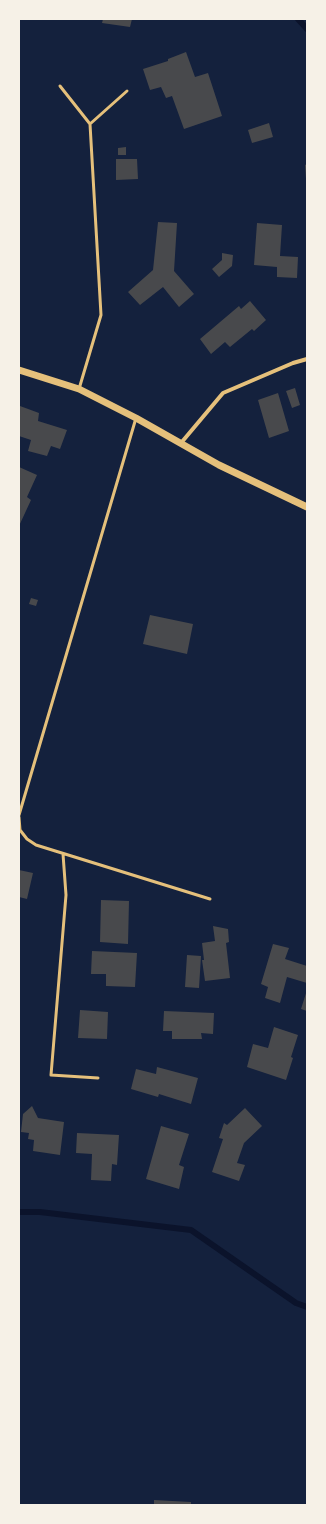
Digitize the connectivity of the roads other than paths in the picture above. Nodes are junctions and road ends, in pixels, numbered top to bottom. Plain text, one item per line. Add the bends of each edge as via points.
1 (60, 86) dead end
2 (127, 91) dead end
3 (90, 124) junction
4 (307, 359) edge
5 (19, 370) edge
6 (79, 389) junction
7 (136, 418) junction
8 (181, 443) junction
9 (307, 507) edge
10 (19, 816) edge
11 (64, 854) junction
12 (210, 899) dead end
13 (98, 1078) dead end

1 - 3 lane
2 - 3 lane
3 - 6 lane via 101,315
4 - 8 street via 224,393
5 - 6 street
6 - 7 street
7 - 8 street
7 - 10 lane
8 - 9 street via 219,465
10 - 11 lane via 20,830 27,839 36,845
11 - 12 lane
11 - 13 lane via 66,895 51,1075

